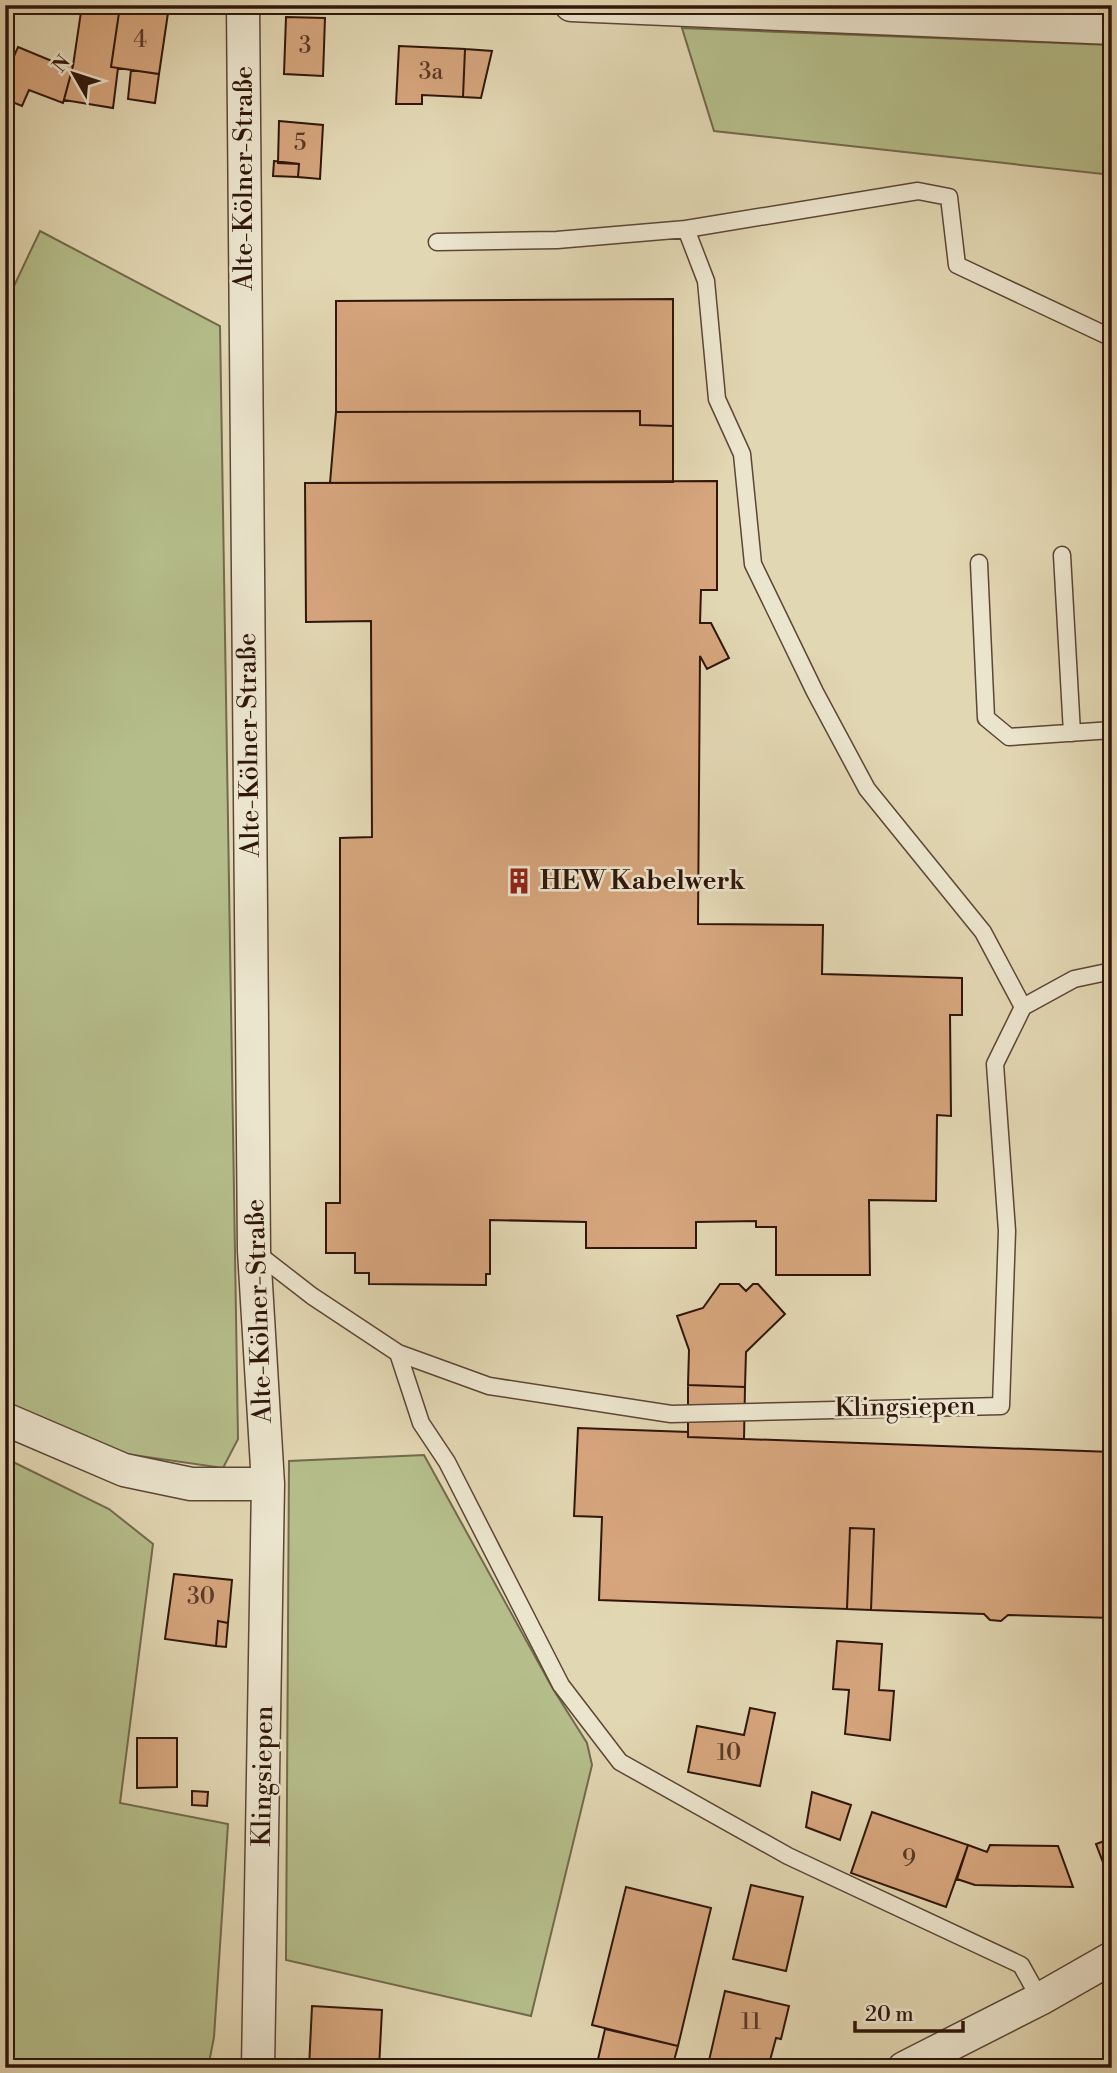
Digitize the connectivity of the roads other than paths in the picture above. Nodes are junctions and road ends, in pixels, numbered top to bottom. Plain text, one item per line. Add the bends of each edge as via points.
1 (243, 5) edge
2 (571, 5) edge
3 (1112, 28) edge
4 (686, 229) junction
5 (437, 242) dead end
6 (1112, 338) edge
7 (1062, 555) dead end
8 (979, 563) dead end
9 (1112, 730) edge
10 (1072, 733) junction
11 (1112, 971) edge
12 (1023, 1007) junction
13 (254, 1251) junction
14 (398, 1353) junction
15 (5, 1419) edge
16 (268, 1484) junction
17 (1112, 1958) edge
18 (1040, 1999) junction
19 (258, 2068) edge
20 (904, 2068) edge

1 - 13 street, Alte-Kölner-Straße
2 - 3 street
4 - 5 lane via 557,240
4 - 6 lane via 918,191 949,197 957,265
4 - 12 lane via 706,281 717,399 742,454 753,564 867,789 983,932
7 - 10 lane
8 - 10 lane via 986,718 1009,737
9 - 10 lane
11 - 12 lane via 1074,979
12 - 14 lane, Klingsiepen via 995,1064 1007,1231 1001,1406 671,1414 488,1386
13 - 14 lane, Klingsiepen
13 - 16 street, Alte-Kölner-Straße
14 - 18 lane via 421,1423 447,1462 561,1685 620,1762 788,1856 1021,1965
15 - 16 street via 124,1470 191,1484
16 - 19 street, Klingsiepen
17 - 18 street
18 - 20 street

